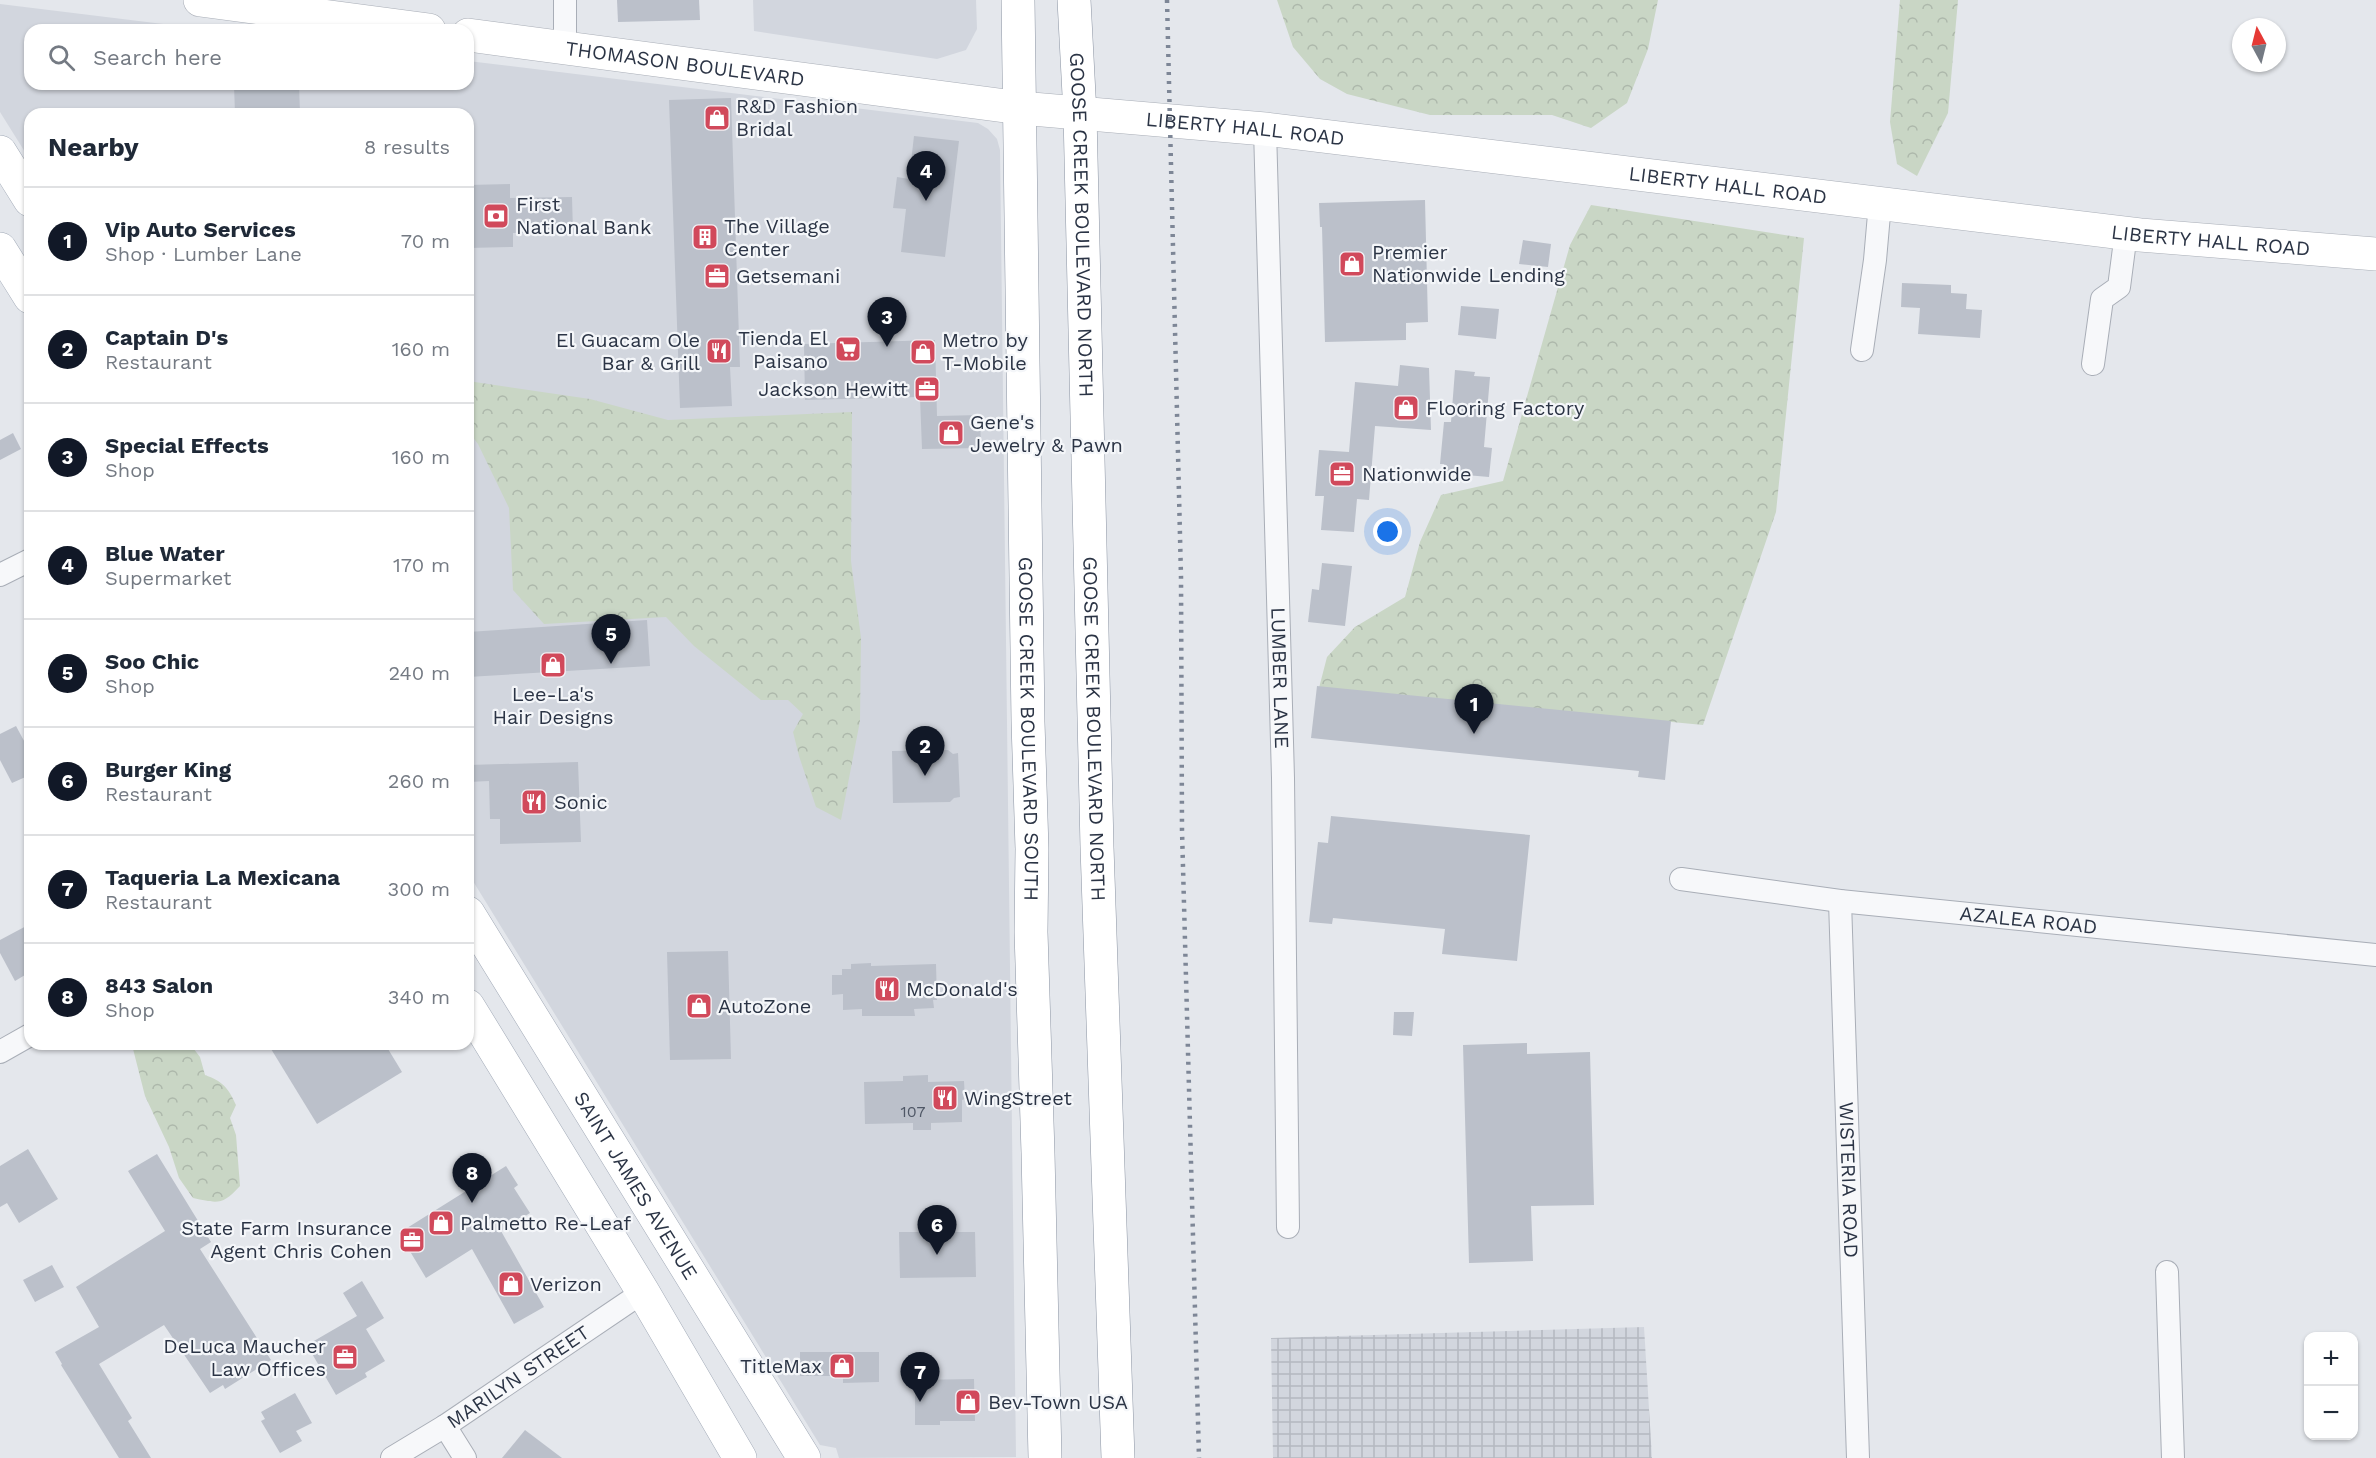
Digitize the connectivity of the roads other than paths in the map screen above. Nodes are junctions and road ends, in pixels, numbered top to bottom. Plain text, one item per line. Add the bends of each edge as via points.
1 (200, 0) edge
2 (565, 0) edge
3 (1018, 0) edge
4 (1074, 0) edge
5 (383, 24) edge
6 (474, 36) edge
7 (565, 48) junction
8 (1020, 108) junction
9 (1080, 114) junction
10 (1265, 129) junction
11 (0, 152) edge
12 (24, 190) edge
13 (1880, 203) junction
14 (2126, 233) junction
15 (0, 249) edge
16 (2376, 254) edge
17 (24, 287) edge
18 (1862, 350) dead end
19 (2093, 364) dead end
20 (24, 563) edge
21 (0, 575) edge
22 (1681, 879) dead end
23 (1840, 901) junction
24 (474, 923) edge
25 (2376, 955) edge
26 (474, 1016) edge
27 (24, 1038) edge
28 (0, 1052) edge
29 (1288, 1227) dead end
30 (2167, 1272) dead end
31 (643, 1292) junction
32 (445, 1426) junction
33 (392, 1458) edge
34 (465, 1458) edge
35 (740, 1458) edge
36 (804, 1458) edge
37 (1045, 1458) edge
38 (1118, 1458) edge
39 (1858, 1458) edge
40 (2173, 1458) edge

1 - 5 main road
2 - 7 street
3 - 8 main road, GOOSE CREEK BOULEVARD SOUTH
4 - 9 main road, GOOSE CREEK BOULEVARD NORTH
6 - 7 main road, THOMASON BOULEVARD
7 - 8 main road, THOMASON BOULEVARD
8 - 9 main road, THOMASON BOULEVARD
8 - 37 main road, GOOSE CREEK BOULEVARD SOUTH via 1032,849 1030,932
9 - 10 main road, LIBERTY HALL ROAD
9 - 38 main road, GOOSE CREEK BOULEVARD NORTH via 1097,847
10 - 13 main road, LIBERTY HALL ROAD
10 - 29 street, LUMBER LANE via 1283,777
11 - 12 main road
13 - 14 main road, LIBERTY HALL ROAD
13 - 18 street
14 - 16 main road, LIBERTY HALL ROAD
14 - 19 street via 2118,287 2102,299
15 - 17 main road
20 - 21 street
22 - 23 street, AZALEA ROAD
23 - 25 street, AZALEA ROAD
23 - 39 street, WISTERIA ROAD
24 - 36 main road, SAINT JAMES AVENUE
26 - 31 main road
27 - 28 street
30 - 40 street
31 - 32 street, MARILYN STREET
31 - 35 main road
32 - 33 street, MARILYN STREET
32 - 34 street

